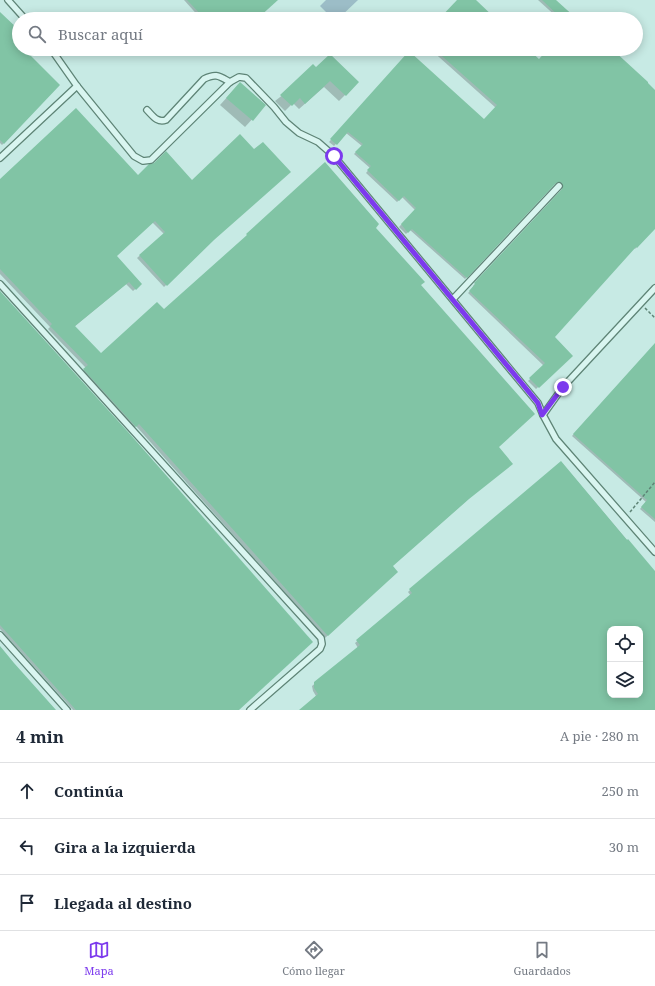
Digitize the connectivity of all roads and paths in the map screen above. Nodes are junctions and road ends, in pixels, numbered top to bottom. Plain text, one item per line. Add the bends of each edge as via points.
1 (8, 0) edge
2 (18, 12) edge
3 (56, 56) edge
4 (230, 82) junction
5 (77, 86) junction
6 (147, 110) dead end
7 (0, 158) edge
8 (559, 186) dead end
9 (0, 284) edge
10 (655, 288) edge
11 (453, 299) junction
12 (640, 304) junction
13 (655, 318) edge
14 (542, 415) junction
15 (655, 482) edge
16 (625, 518) junction
17 (655, 552) edge
18 (0, 635) edge
19 (67, 710) edge
20 (250, 710) edge

1 - 2 lane
3 - 5 lane
4 - 5 lane via 151,160 143,161 134,156
4 - 6 lane via 217,75 204,79 166,120 158,121
4 - 11 lane via 239,77 246,78 286,122 318,142 334,156
5 - 7 lane
8 - 11 lane
9 - 20 lane via 321,638 320,649
10 - 12 lane
11 - 14 lane via 538,403
12 - 13 path
12 - 14 lane via 563,387
14 - 16 lane via 556,439
15 - 16 path
16 - 17 lane
18 - 19 lane

